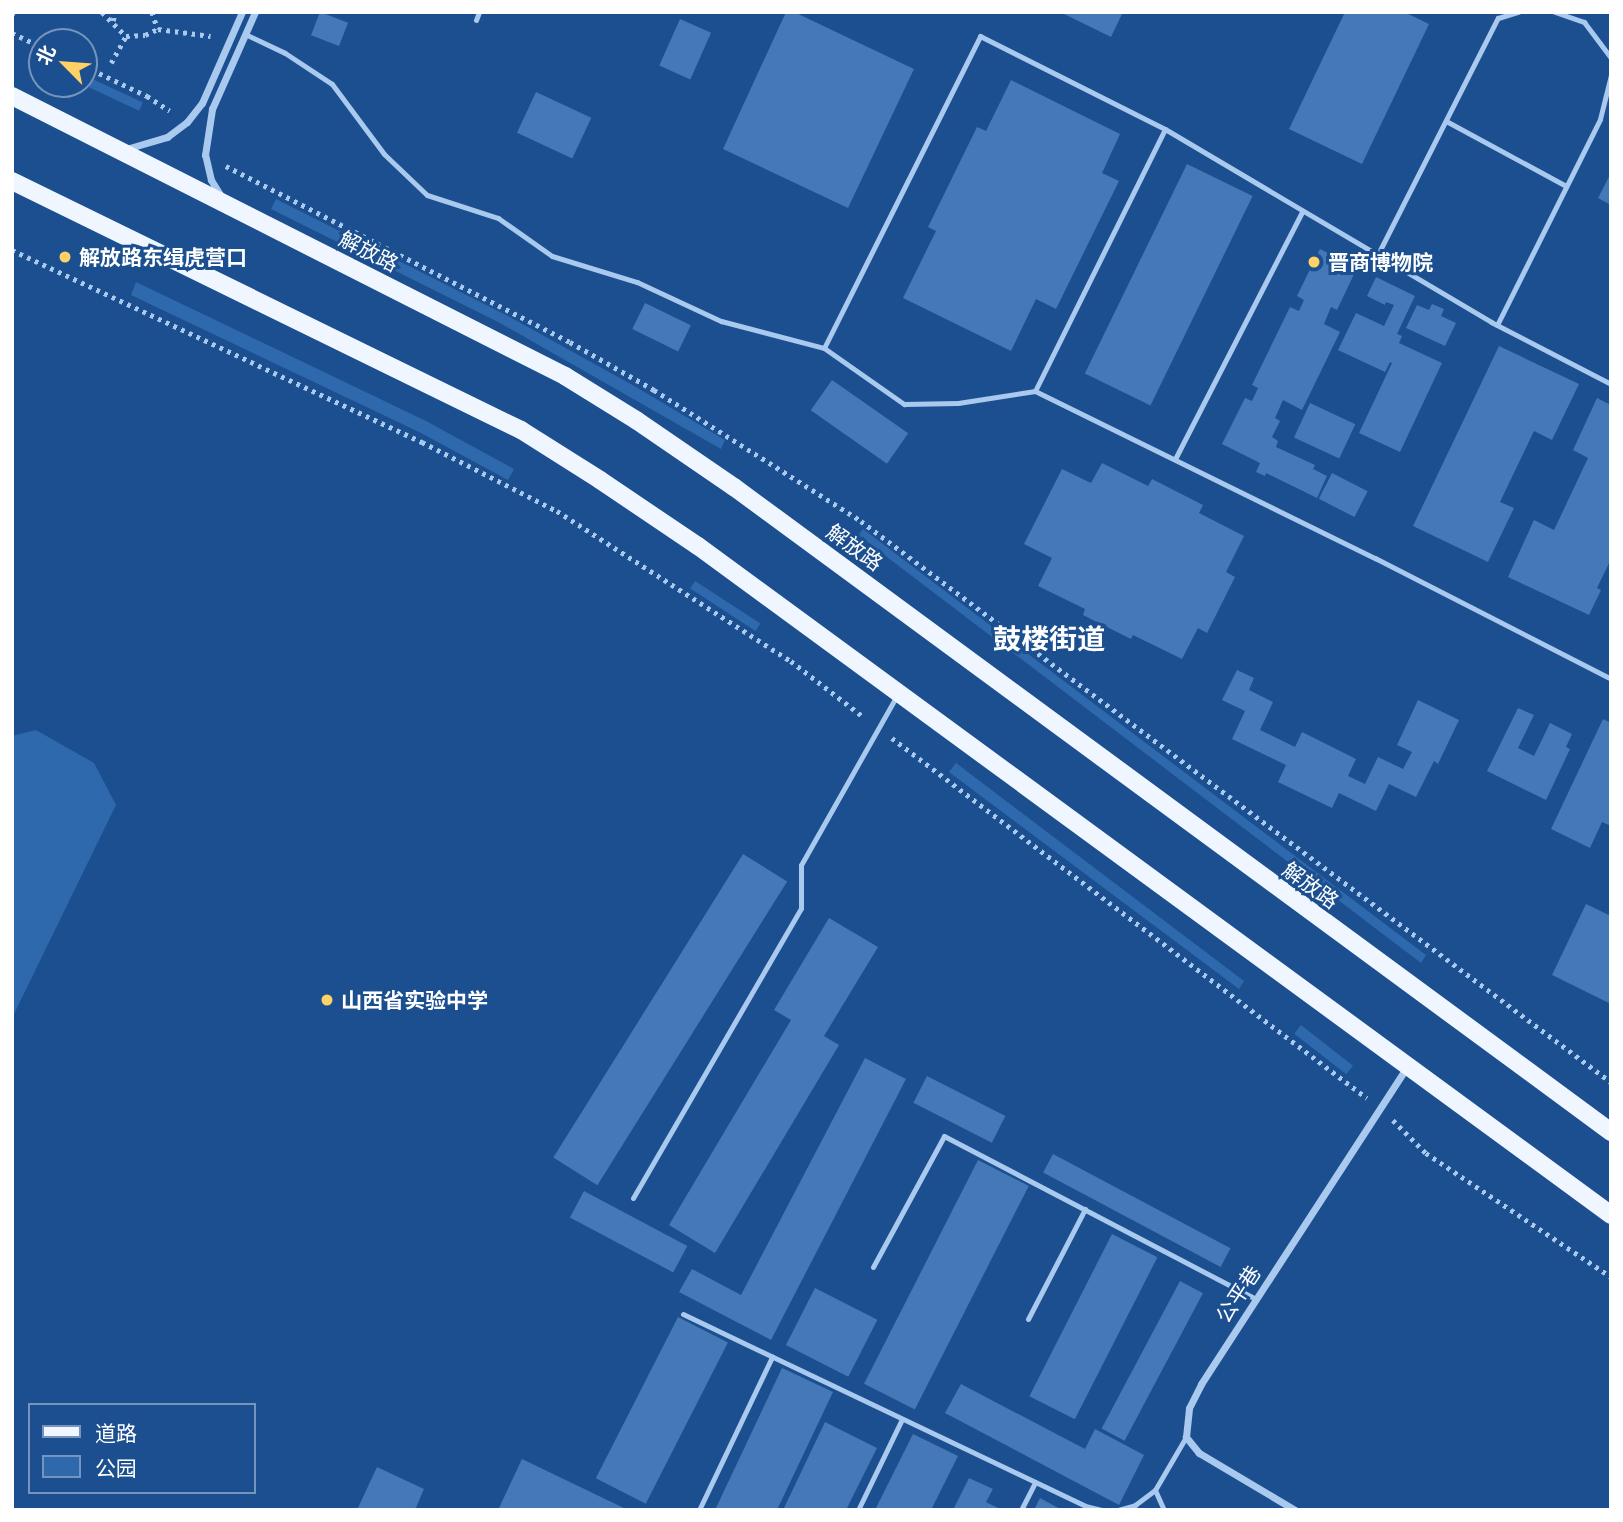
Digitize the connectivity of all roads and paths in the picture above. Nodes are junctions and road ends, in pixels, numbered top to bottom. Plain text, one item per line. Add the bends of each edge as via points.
1 (102, 12) edge
2 (115, 12) edge
3 (152, 12) edge
4 (242, 12) edge
5 (255, 12) edge
6 (479, 12) edge
7 (1518, 12) edge
8 (1555, 12) edge
9 (476, 20) dead end
10 (113, 21) junction
11 (158, 29) junction
12 (12, 33) edge
13 (245, 34) junction
14 (126, 36) junction
15 (218, 37) dead end
16 (28, 40) edge
17 (1611, 58) edge
18 (111, 63) dead end
19 (98, 73) edge
20 (1611, 75) edge
21 (12, 96) edge
22 (1446, 121) junction
23 (187, 122) junction
24 (1165, 129) junction
25 (120, 150) junction
26 (205, 155) junction
27 (12, 181) edge
28 (1566, 186) junction
29 (225, 203) junction
30 (1302, 212) junction
31 (12, 250) edge
32 (1377, 256) junction
33 (1497, 325) junction
34 (824, 348) junction
35 (1611, 384) edge
36 (1035, 391) junction
37 (1175, 459) junction
38 (1611, 679) edge
39 (899, 693) junction
40 (878, 728) junction
41 (1407, 1066) junction
42 (1611, 1082) edge
43 (1380, 1108) junction
44 (1611, 1132) edge
45 (633, 1198) dead end
46 (1085, 1209) junction
47 (1611, 1215) edge
48 (873, 1267) dead end
49 (1611, 1277) edge
50 (1256, 1299) junction
51 (683, 1314) dead end
52 (1028, 1319) dead end
53 (772, 1357) junction
54 (902, 1419) junction
55 (1186, 1437) junction
56 (1035, 1482) junction
57 (1155, 1490) junction
58 (699, 1510) edge
59 (858, 1510) edge
60 (1021, 1510) edge
61 (1102, 1510) edge
62 (1118, 1510) edge
63 (1164, 1510) edge
64 (1295, 1510) edge

1 - 10 path
2 - 10 path
3 - 11 path
4 - 23 street via 202,103
5 - 13 street
6 - 9 lane
7 - 22 lane via 1498,18
8 - 17 lane via 1584,22
10 - 14 path
11 - 14 path
11 - 15 path
12 - 16 path
13 - 26 street via 212,110
13 - 34 lane via 332,84 384,154 427,195 498,218 552,256 637,282 721,321
14 - 18 path
19 - 23 path
20 - 28 lane via 1600,119
21 - 25 main road, 解放路
22 - 28 lane
22 - 32 lane
23 - 25 street via 167,137
24 - 30 lane
24 - 34 lane via 980,36
24 - 36 lane
25 - 29 main road, 解放路
26 - 29 street via 211,180
26 - 42 path via 570,342 861,521
27 - 39 main road via 521,430 698,546
28 - 33 lane
29 - 44 main road, 解放路 via 565,376 636,420 734,486
30 - 32 lane
30 - 37 lane
31 - 40 path via 422,442 557,511 791,661
32 - 33 lane
33 - 35 lane
34 - 36 lane via 904,404 958,403
36 - 37 lane
37 - 38 lane
39 - 40 lane
39 - 41 main road
40 - 43 path
40 - 45 lane via 801,865 801,908
41 - 43 street, 公平巷
41 - 47 main road
43 - 49 path via 1426,1153
43 - 50 street, 公平巷
46 - 48 lane via 944,1136
46 - 50 lane
46 - 52 lane
50 - 55 street, 公平巷 via 1201,1384 1189,1408
51 - 53 lane
53 - 54 lane
53 - 58 lane
54 - 56 lane
54 - 59 lane
55 - 57 lane
55 - 64 street via 1199,1453
56 - 60 lane
56 - 61 lane
57 - 62 lane via 1135,1505
57 - 63 lane

